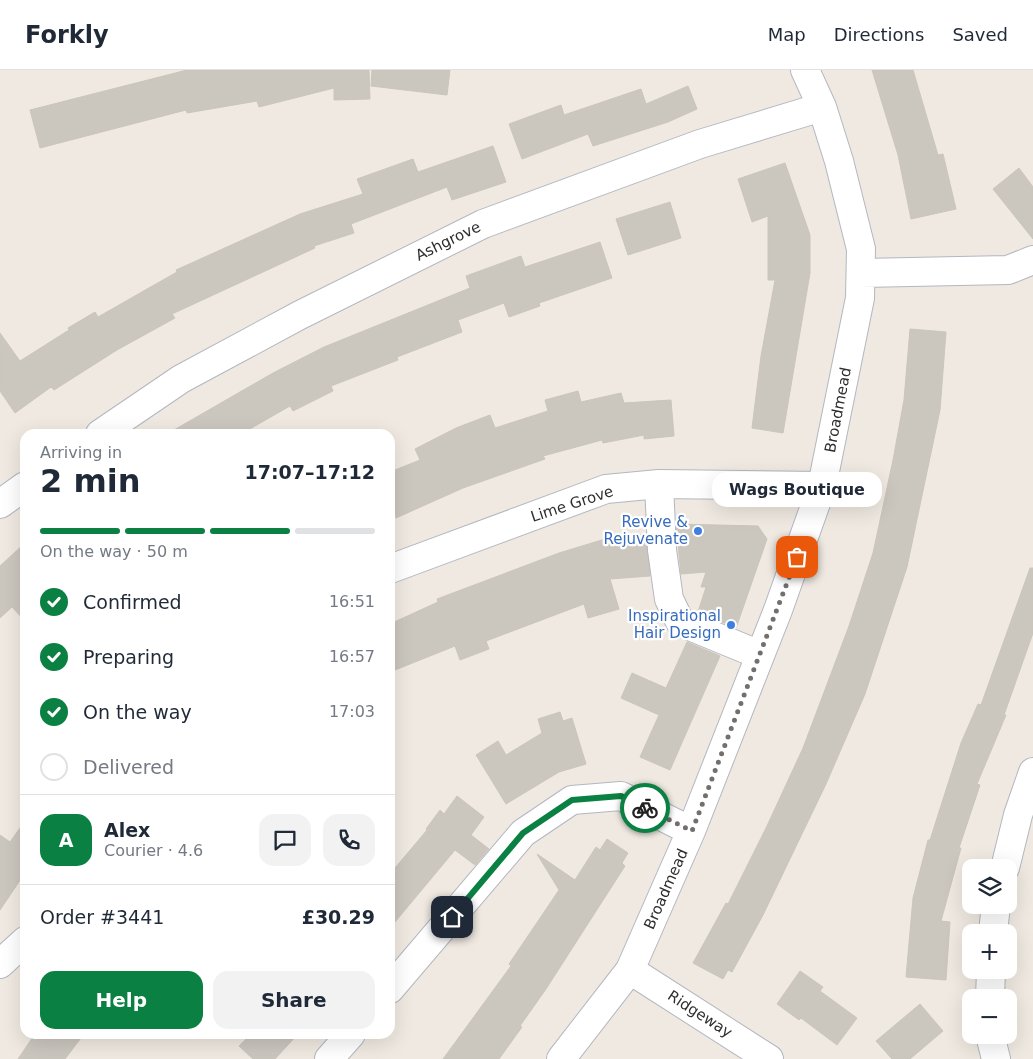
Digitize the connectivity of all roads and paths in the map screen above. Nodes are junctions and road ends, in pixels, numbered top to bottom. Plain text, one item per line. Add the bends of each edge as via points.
1 (805, 70) edge
2 (822, 107) junction
3 (1033, 260) edge
4 (862, 273) junction
5 (107, 429) edge
6 (659, 484) junction
7 (822, 486) junction
8 (20, 490) edge
9 (0, 504) edge
10 (395, 567) edge
11 (760, 655) junction
12 (1033, 772) edge
13 (692, 831) junction
14 (1007, 859) edge
15 (20, 945) edge
16 (0, 964) edge
17 (630, 970) junction
18 (395, 983) edge
19 (347, 1039) edge
20 (992, 1044) edge
21 (329, 1059) edge
22 (561, 1059) edge
23 (769, 1059) edge
24 (996, 1059) edge

1 - 2 street, Broadmead
2 - 4 street, Broadmead via 861,249
2 - 5 street, Ashgrove via 700,144 483,224 300,315 182,379
3 - 4 street via 1008,270
4 - 7 street, Broadmead via 858,308
6 - 7 street, Lime Grove
6 - 10 street, Lime Grove via 606,489
6 - 11 street via 662,550 669,599 680,622
7 - 11 street, Broadmead
8 - 9 street
11 - 13 street, Broadmead
12 - 14 street
13 - 17 street, Broadmead
13 - 18 street via 621,796 572,800 523,833
15 - 16 street
17 - 22 street, Broadmead
17 - 23 street, Ridgeway
19 - 21 street
20 - 24 street

